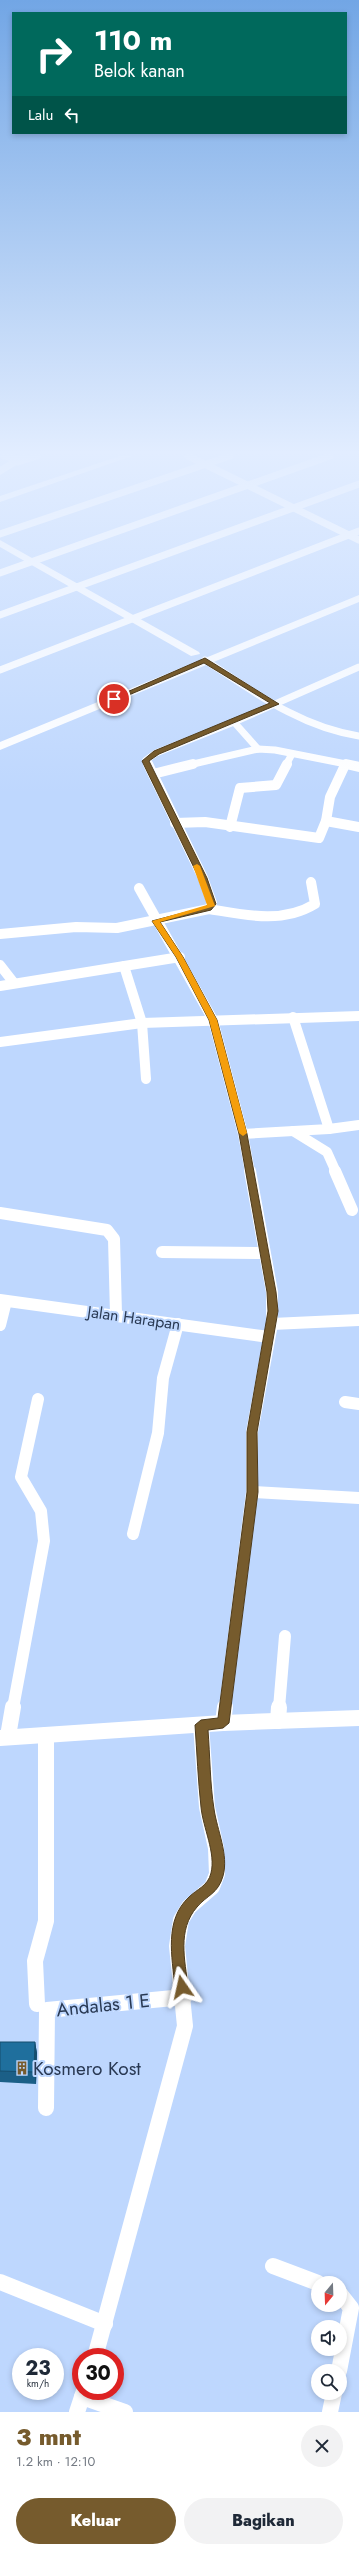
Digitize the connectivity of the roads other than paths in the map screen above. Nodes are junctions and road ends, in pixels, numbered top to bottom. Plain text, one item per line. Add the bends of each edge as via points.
1 (12, 569) edge
2 (45, 569) edge
3 (128, 569) edge
4 (263, 569) edge
5 (0, 573) edge
6 (78, 587) junction
7 (359, 589) edge
8 (359, 598) edge
9 (323, 603) junction
10 (335, 608) junction
11 (308, 614) junction
12 (0, 615) edge
13 (134, 619) junction
14 (200, 657) junction
15 (359, 667) edge
16 (0, 670) edge
17 (275, 704) junction
18 (234, 722) junction
19 (0, 734) edge
20 (359, 736) edge
21 (0, 746) edge
22 (258, 749) junction
23 (292, 754) junction
24 (345, 765) junction
25 (359, 767) edge
26 (153, 774) junction
27 (326, 821) junction
28 (175, 824) junction
29 (230, 827) junction
30 (359, 827) edge
31 (312, 882) dead end
32 (139, 888) dead end
33 (209, 909) junction
34 (155, 921) junction
35 (0, 934) edge
36 (180, 957) junction
37 (0, 965) edge
38 (124, 966) junction
39 (14, 984) junction
40 (0, 986) edge
41 (359, 1016) edge
42 (292, 1017) junction
43 (213, 1020) junction
44 (142, 1023) junction
45 (0, 1042) edge
46 (146, 1079) dead end
47 (359, 1125) edge
48 (329, 1129) junction
49 (292, 1130) junction
50 (243, 1134) junction
51 (352, 1210) dead end
52 (0, 1213) edge
53 (162, 1252) dead end
54 (264, 1253) junction
55 (3, 1301) edge
56 (116, 1314) junction
57 (359, 1320) edge
58 (178, 1324) junction
59 (272, 1324) junction
60 (0, 1325) edge
61 (269, 1337) junction
62 (38, 1400) dead end
63 (345, 1402) dead end
64 (359, 1404) edge
65 (252, 1492) junction
66 (359, 1498) edge
67 (133, 1534) dead end
68 (285, 1636) dead end
69 (359, 1718) edge
70 (278, 1721) junction
71 (223, 1723) junction
72 (201, 1725) junction
73 (46, 1735) junction
74 (4, 1737) edge
75 (184, 1997) junction
76 (37, 2004) dead end
77 (46, 2108) dead end
78 (274, 2266) dead end
79 (311, 2280) edge
80 (0, 2282) edge
81 (347, 2303) edge
82 (105, 2324) junction
83 (98, 2348) edge
84 (340, 2364) edge
85 (81, 2400) edge
86 (333, 2400) edge
87 (125, 2412) edge
88 (330, 2412) edge

1 - 5 street
2 - 6 street
3 - 6 street
4 - 13 street
6 - 12 street
6 - 13 street
7 - 9 main road
8 - 10 main road
9 - 10 main road
9 - 11 main road
10 - 11 main road
11 - 14 main road
13 - 14 street
13 - 16 street
14 - 17 street
14 - 19 main road
14 - 21 main road
15 - 17 street
17 - 18 street
17 - 20 street via 322,729
18 - 22 street
18 - 26 street via 150,756 146,761
22 - 23 street
22 - 26 street
23 - 24 street
23 - 29 street via 276,785 240,788
24 - 25 street
24 - 27 street via 330,797
26 - 28 street
27 - 29 street via 320,837 317,838
27 - 30 street
28 - 29 street via 196,821
28 - 33 street via 203,878 212,904
31 - 33 street via 315,904 296,913 261,917
32 - 34 street
33 - 34 street
34 - 35 street via 112,928 76,927
34 - 36 street
36 - 38 street
36 - 43 street
37 - 39 street
38 - 39 street
38 - 44 street
39 - 40 street
41 - 42 street
42 - 43 street
42 - 48 street
43 - 44 street
43 - 50 street
44 - 45 street
44 - 46 street
47 - 48 street
48 - 49 street
49 - 50 street
49 - 51 street via 327,1152
50 - 54 street
52 - 56 street via 107,1230 114,1239
53 - 54 street
54 - 59 street via 272,1292
55 - 56 street, Jalan Harapan
55 - 60 street
56 - 58 street, Jalan Harapan
57 - 59 street
58 - 61 street, Jalan Harapan
58 - 67 street via 163,1378 158,1433
59 - 61 street
61 - 65 street via 252,1432
62 - 74 street via 21,1477 24,1487 39,1506 44,1541
63 - 64 street
65 - 66 street
65 - 71 street
68 - 70 street
69 - 70 street
70 - 71 street
71 - 72 street
72 - 73 street
72 - 75 street via 207,1809 218,1860 217,1875 210,1890 192,1902 181,1920 177,1944
73 - 74 street
73 - 76 street via 46,1921 35,1961
75 - 77 street, Andalas 1 E via 47,2010
75 - 82 street via 185,2026
78 - 79 street
80 - 82 street
81 - 84 street via 351,2308
82 - 83 street
85 - 87 street
86 - 88 street

